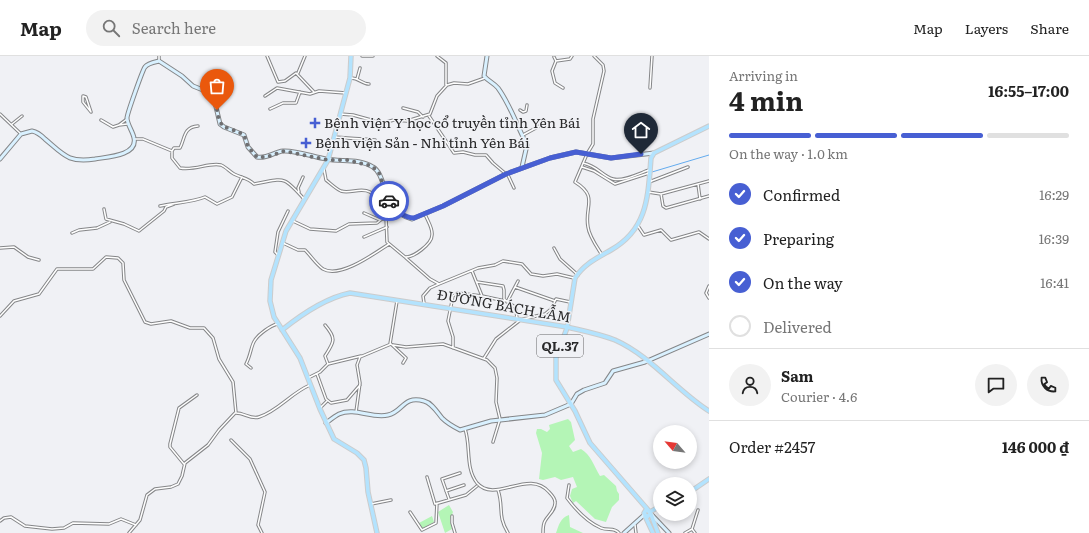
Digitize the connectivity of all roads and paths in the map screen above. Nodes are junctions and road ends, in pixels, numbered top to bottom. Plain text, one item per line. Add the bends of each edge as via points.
1 (159, 56) edge
2 (267, 56) edge
3 (305, 56) edge
4 (352, 56) edge
5 (362, 56) edge
6 (372, 56) edge
7 (437, 56) edge
8 (487, 56) edge
9 (572, 56) edge
10 (594, 56) edge
11 (652, 56) edge
12 (554, 57) edge
13 (159, 61) junction
14 (556, 61) junction
15 (360, 68) dead end
16 (298, 73) junction
17 (350, 78) junction
18 (485, 78) junction
19 (357, 79) junction
20 (369, 84) dead end
21 (446, 85) junction
22 (563, 88) dead end
23 (650, 88) dead end
24 (300, 92) junction
25 (314, 92) junction
26 (346, 93) junction
27 (265, 96) dead end
28 (527, 105) dead end
29 (403, 108) dead end
30 (270, 109) dead end
31 (520, 110) dead end
32 (91, 112) joint
33 (0, 114) edge
34 (340, 114) junction
35 (428, 115) junction
36 (22, 116) dead end
37 (423, 117) junction
38 (127, 119) junction
39 (101, 120) dead end
40 (545, 123) dead end
41 (12, 124) junction
42 (129, 124) junction
43 (119, 125) junction
44 (198, 126) dead end
45 (709, 126) edge
46 (21, 134) junction
47 (521, 136) junction
48 (335, 137) junction
49 (134, 139) junction
50 (375, 140) dead end
51 (172, 151) junction
52 (654, 153) junction
53 (587, 154) junction
54 (0, 159) edge
55 (328, 160) junction
56 (583, 163) junction
57 (522, 167) junction
58 (582, 167) junction
59 (688, 167) dead end
60 (324, 169) junction
61 (650, 171) junction
62 (506, 174) junction
63 (242, 177) junction
64 (303, 177) dead end
65 (709, 181) edge
66 (649, 182) junction
67 (698, 184) junction
68 (514, 188) dead end
69 (648, 192) junction
70 (300, 194) junction
71 (661, 194) junction
72 (709, 196) edge
73 (304, 199) junction
74 (700, 199) junction
75 (174, 204) dead end
76 (160, 206) dead end
77 (392, 206) junction
78 (104, 210) dead end
79 (288, 211) dead end
80 (364, 213) dead end
81 (425, 214) junction
82 (387, 215) junction
83 (106, 219) junction
84 (386, 219) junction
85 (292, 220) junction
86 (380, 220) junction
87 (112, 222) junction
88 (104, 225) junction
89 (638, 226) junction
90 (387, 227) junction
91 (72, 233) dead end
92 (364, 237) dead end
93 (709, 239) edge
94 (283, 244) junction
95 (389, 244) junction
96 (0, 248) edge
97 (554, 248) dead end
98 (602, 255) junction
99 (278, 256) junction
100 (406, 258) junction
101 (39, 260) dead end
102 (472, 270) junction
103 (576, 277) junction
104 (518, 281) dead end
105 (477, 282) junction
106 (439, 284) junction
107 (709, 286) edge
108 (515, 287) junction
109 (482, 296) junction
110 (709, 298) edge
111 (398, 299) junction
112 (505, 301) junction
113 (555, 301) junction
114 (507, 302) junction
115 (571, 302) junction
116 (424, 303) junction
117 (450, 308) junction
118 (0, 316) edge
119 (517, 319) junction
120 (522, 320) junction
121 (277, 324) junction
122 (325, 325) dead end
123 (567, 327) junction
124 (282, 330) junction
125 (709, 334) edge
126 (390, 345) junction
127 (393, 345) junction
128 (453, 348) junction
129 (363, 355) junction
130 (483, 358) junction
131 (648, 361) junction
132 (403, 363) dead end
133 (328, 364) junction
134 (251, 368) dead end
135 (317, 374) junction
136 (308, 378) junction
137 (360, 384) junction
138 (310, 385) junction
139 (197, 395) dead end
140 (327, 401) junction
141 (570, 404) junction
142 (320, 409) junction
143 (709, 411) edge
144 (356, 412) junction
145 (236, 413) junction
146 (500, 419) junction
147 (326, 423) junction
148 (465, 429) junction
149 (231, 440) dead end
150 (493, 442) dead end
151 (184, 464) junction
152 (460, 473) dead end
153 (427, 477) dead end
154 (709, 479) edge
155 (464, 485) dead end
156 (568, 485) dead end
157 (477, 486) dead end
158 (697, 487) edge
159 (498, 490) junction
160 (446, 491) junction
161 (449, 499) junction
162 (391, 500) dead end
163 (437, 503) junction
164 (371, 504) junction
165 (643, 506) junction
166 (653, 510) edge
167 (698, 510) dead end
168 (410, 512) dead end
169 (650, 512) junction
170 (644, 515) junction
171 (452, 516) dead end
172 (0, 521) edge
173 (634, 523) junction
174 (136, 525) junction
175 (692, 529) junction
176 (128, 533) edge
177 (262, 533) edge
178 (377, 533) edge
179 (455, 533) edge
180 (508, 533) edge
181 (543, 533) edge
182 (620, 533) edge
183 (624, 533) edge
184 (636, 533) edge
185 (653, 533) edge
186 (658, 533) edge
187 (669, 533) edge
188 (685, 533) edge
189 (695, 533) edge

1 - 13 street
2 - 16 street via 278,82
3 - 16 street
4 - 17 main road
5 - 6 street
7 - 21 street via 446,63
8 - 18 street via 483,72
9 - 14 street via 570,59
10 - 53 street via 603,65 604,70 593,121 593,144
11 - 23 street
12 - 14 street
13 - 38 street via 145,67
13 - 55 street via 193,86 213,94 220,124 244,135 248,147 257,157 267,157 284,151
14 - 22 street via 553,66 553,77 555,83
15 - 19 street
16 - 25 street
17 - 19 street
17 - 26 main road
18 - 21 street via 470,84 454,82
18 - 47 street via 498,87 510,107
19 - 20 street
21 - 35 street via 436,96 432,111
24 - 25 street
24 - 27 street via 277,88
24 - 30 street via 296,103 283,103
25 - 26 street
26 - 34 main road
28 - 31 street via 526,111
29 - 37 street via 418,112
32 - 32 street via 83,102 83,96 87,99
33 - 41 street
34 - 37 street via 380,123
34 - 48 main road
35 - 37 street
35 - 62 street via 453,152 486,155
36 - 41 street
38 - 42 street
38 - 43 street
39 - 43 street via 114,127
40 - 47 street
41 - 46 street
42 - 43 street
42 - 49 street
44 - 51 street via 192,127 184,134 180,148 174,148
45 - 52 main road
46 - 49 street via 35,131 70,159 94,159 124,153 133,147
46 - 54 street
47 - 57 street via 527,148
48 - 50 street
48 - 55 main road
49 - 51 street via 143,139
51 - 63 street via 172,158 180,168 191,170 220,165
52 - 53 street via 611,158
52 - 61 main road
53 - 56 street
53 - 57 street via 574,152
55 - 60 main road
55 - 77 street via 347,160 374,168 379,173
56 - 58 street
56 - 61 street via 596,167 616,180
57 - 62 street
58 - 61 street via 615,184
58 - 98 street via 576,182 584,187 589,195 588,226
59 - 66 street
60 - 73 main road
60 - 82 street via 326,180 340,190 370,192 381,211
61 - 66 main road
62 - 68 street
62 - 81 street
63 - 70 street via 254,184 275,179 285,181
63 - 76 street via 232,197 216,204 204,197
64 - 70 street via 298,188
65 - 67 street
66 - 69 main road
67 - 71 street
67 - 74 street
69 - 71 street
69 - 89 main road
70 - 73 street
71 - 74 street via 663,206 666,208
72 - 74 street
73 - 85 main road
75 - 87 street via 166,207 139,231
77 - 81 street via 409,218
77 - 82 street
78 - 83 street
79 - 99 street via 277,234 275,252
80 - 86 street
81 - 100 street via 433,236 429,242
82 - 84 street
83 - 87 street
83 - 88 street
84 - 86 street
84 - 90 street
85 - 86 street via 310,229 336,231 349,224 377,223
85 - 94 main road
87 - 88 street
88 - 91 street
89 - 93 street via 644,236 661,230 671,240 699,232
89 - 98 main road via 620,245
90 - 92 street
90 - 95 street via 386,236
94 - 95 street via 306,251 326,270 350,267
94 - 99 main road
95 - 100 street
96 - 101 street via 14,247
97 - 103 street
98 - 103 main road via 589,262
99 - 121 main road via 270,285 271,307
100 - 106 street
102 - 103 street via 503,261 522,264 531,274
102 - 105 street
102 - 106 street
103 - 115 main road, QL.37
104 - 108 street
105 - 109 street
105 - 112 street via 502,286
106 - 116 street via 430,288 423,296
107 - 110 street via 706,293
108 - 113 street
108 - 114 street
109 - 112 street
109 - 117 street via 456,293
111 - 116 main road, ĐƯỜNG BÁCH LẪM
111 - 124 main road, ĐƯỜNG BÁCH LẪM via 350,292 300,315
111 - 126 street
112 - 114 street
113 - 115 street via 558,299
113 - 120 street via 545,314
114 - 119 street via 516,308
115 - 123 main road, QL.37
116 - 117 main road, ĐƯỜNG BÁCH LẪM
117 - 119 main road, ĐƯỜNG BÁCH LẪM
117 - 128 street via 448,321 454,337
118 - 145 street via 14,301 39,294 56,269 93,269 106,257 118,258 123,263 124,280 145,322 149,324 172,321 190,328 204,328 212,337 218,359 233,382
119 - 120 main road, ĐƯỜNG BÁCH LẪM
120 - 123 main road, ĐƯỜNG BÁCH LẪM
120 - 130 street via 496,339
121 - 124 main road
121 - 134 street via 268,327 254,341 246,364
122 - 133 street via 332,333 333,343 325,356
123 - 131 main road, ĐƯỜNG BÁCH LẪM via 615,340
123 - 141 main road, QL.37 via 556,358 555,371 558,385
124 - 136 main road via 296,351
125 - 131 street
126 - 127 street
126 - 129 street
127 - 128 street via 406,347 443,344
127 - 132 street via 406,358
128 - 130 street
129 - 133 street
129 - 137 street via 357,365
130 - 146 street via 495,368 496,402
131 - 141 street via 613,371 605,383 577,394
131 - 143 main road, ĐƯỜNG BÁCH LẪM
133 - 135 street
135 - 136 street
135 - 140 street
136 - 138 main road
137 - 140 street via 345,401
137 - 144 street
138 - 142 main road
138 - 145 street via 259,417
139 - 151 street via 179,408 170,444
140 - 142 street
141 - 146 street via 539,416
141 - 165 main road, QL.37 via 590,443
142 - 147 main road
144 - 147 street via 341,414
144 - 148 street via 388,415 405,402 421,400 430,404 449,424 460,430
145 - 151 street via 221,427 208,445
146 - 148 street
146 - 150 street
147 - 164 main road via 334,440 358,453 364,460
148 - 159 street via 475,479 483,487
149 - 177 street via 250,459 266,492 258,525
151 - 174 street via 178,484 155,489 147,495 141,518
152 - 160 street via 442,479
153 - 163 street via 435,504
154 - 158 main road
155 - 160 street
156 - 182 street via 567,498 577,512 602,528 615,529
157 - 161 street via 466,495
159 - 180 street via 501,521
159 - 181 street via 523,484 536,484 546,489 555,504 544,521
160 - 161 street
161 - 163 street
162 - 164 street
163 - 168 street via 436,522 422,530
164 - 178 main road
165 - 169 main road, QL.37
165 - 170 main road, QL.37
166 - 169 main road
167 - 175 street
169 - 170 main road via 648,517
169 - 186 main road, QL.37
169 - 187 street
170 - 173 street
170 - 185 main road, QL.37
171 - 179 street
172 - 174 street via 11,517 25,526 52,529 64,528 73,523 109,524 121,519
173 - 183 street
173 - 184 street
174 - 176 street
175 - 188 street
175 - 189 street

